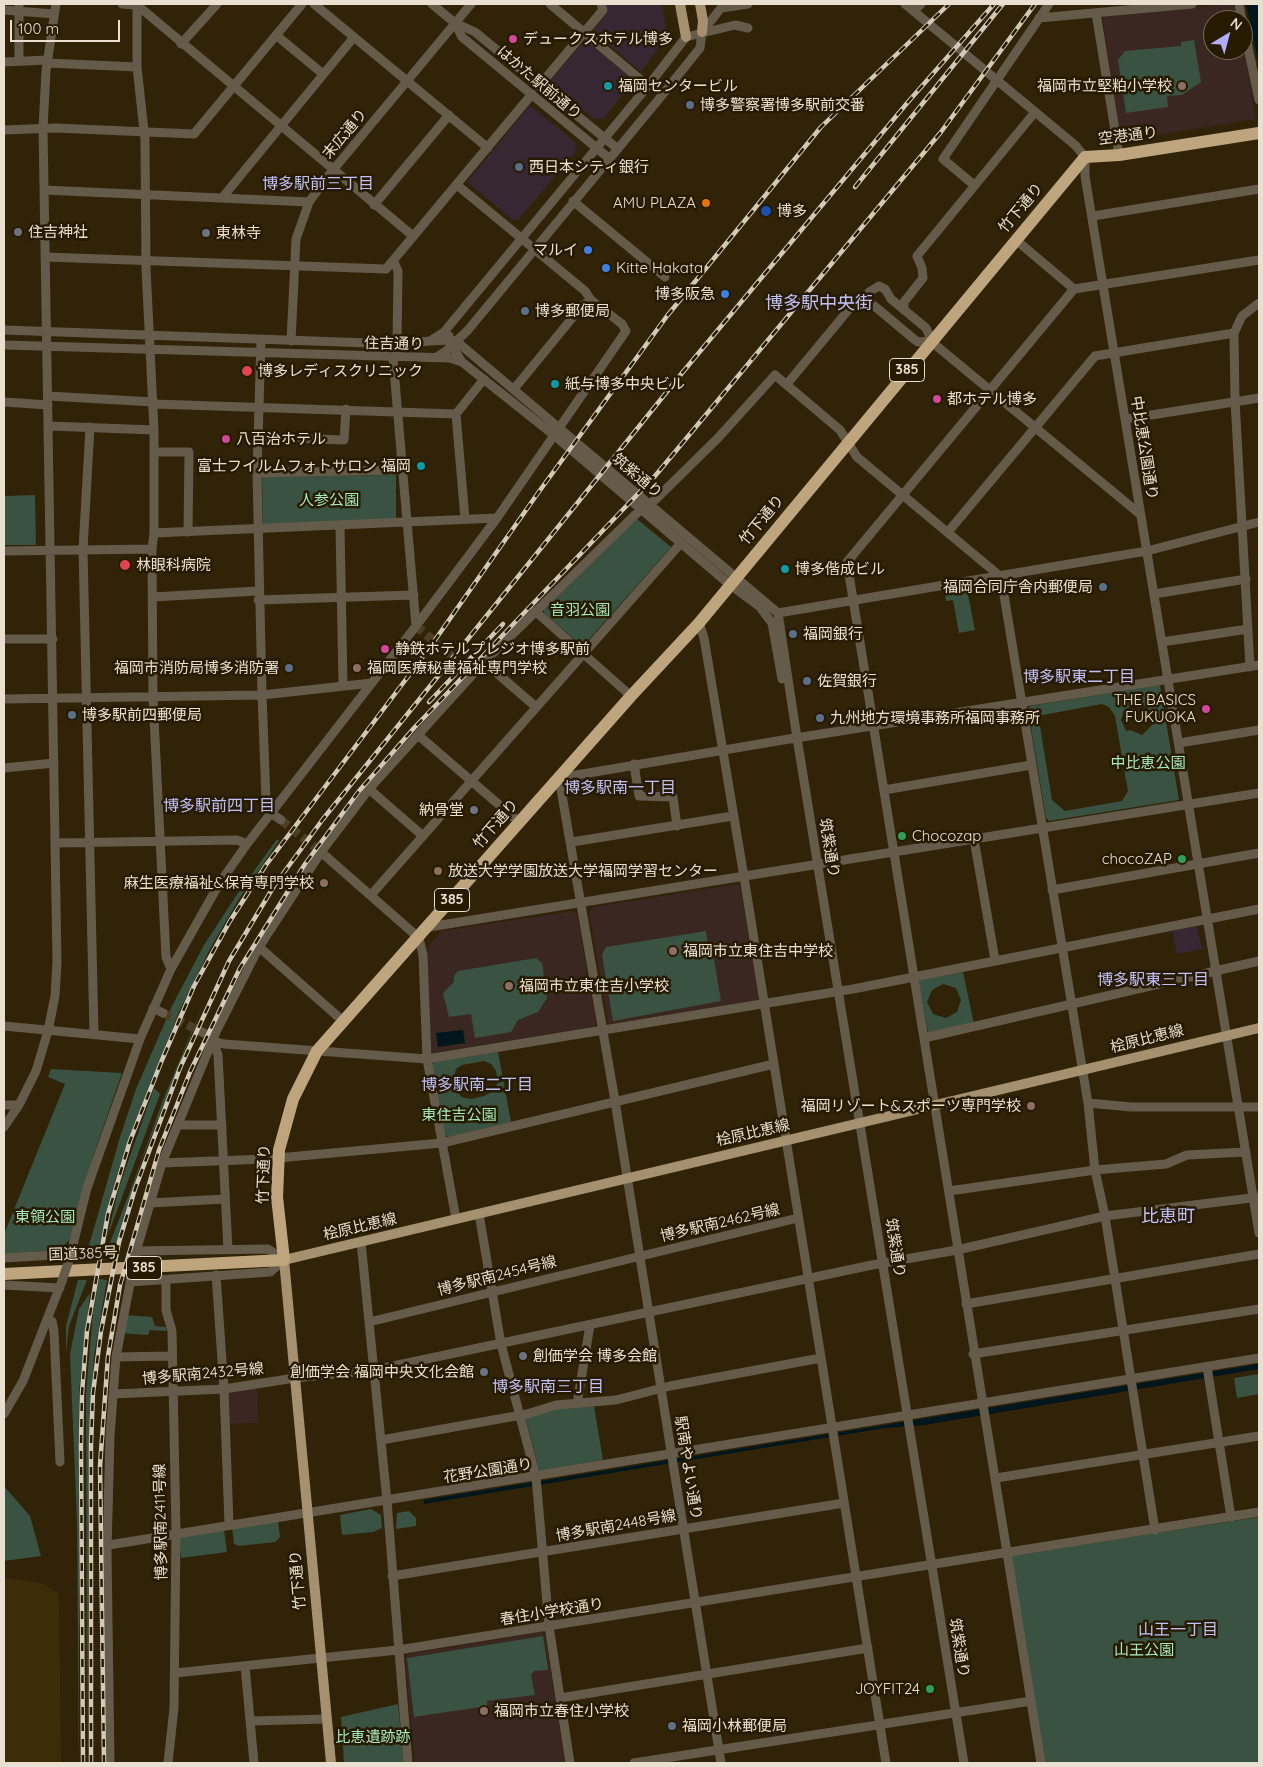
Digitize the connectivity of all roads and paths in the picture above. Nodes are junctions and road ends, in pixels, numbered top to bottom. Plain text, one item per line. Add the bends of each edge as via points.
1 (56, 4) edge
2 (122, 4) edge
3 (137, 4) edge
4 (217, 4) edge
5 (302, 4) edge
6 (314, 4) edge
7 (432, 4) edge
8 (471, 4) edge
9 (550, 4) edge
10 (601, 4) edge
11 (680, 4) edge
12 (700, 4) edge
13 (748, 4) edge
14 (905, 4) edge
15 (922, 4) edge
16 (1049, 4) edge
17 (1192, 4) edge
18 (1176, 5) edge
19 (19, 7) edge
20 (1136, 7) edge
21 (4, 10) edge
22 (914, 11) junction
23 (1096, 13) junction
24 (54, 14) junction
25 (1039, 18) junction
26 (455, 23) junction
27 (748, 28) dead end
28 (585, 32) junction
29 (702, 32) junction
30 (276, 35) junction
31 (354, 37) junction
32 (686, 37) junction
33 (181, 44) junction
34 (19, 60) junction
35 (1251, 60) edge
36 (4, 62) edge
37 (47, 62) junction
38 (138, 67) junction
39 (323, 74) junction
40 (408, 80) junction
41 (997, 80) junction
42 (539, 86) junction
43 (648, 86) junction
44 (233, 87) junction
45 (532, 94) junction
46 (1259, 100) edge
47 (1035, 112) junction
48 (449, 115) junction
49 (280, 126) junction
50 (43, 128) junction
51 (4, 130) edge
52 (144, 132) junction
53 (1259, 133) edge
54 (604, 139) junction
55 (488, 148) junction
56 (597, 148) junction
57 (618, 149) junction
58 (1119, 155) junction
59 (1085, 156) junction
60 (610, 159) junction
61 (333, 170) junction
62 (457, 185) junction
63 (974, 185) junction
64 (1259, 189) edge
65 (44, 190) junction
66 (146, 194) junction
67 (222, 198) junction
68 (573, 201) junction
69 (309, 202) junction
70 (374, 205) junction
71 (1093, 216) junction
72 (413, 236) junction
73 (520, 239) junction
74 (1016, 240) junction
75 (533, 250) junction
76 (45, 257) junction
77 (1259, 260) edge
78 (146, 261) junction
79 (394, 262) junction
80 (294, 266) junction
81 (665, 277) dead end
82 (1103, 284) junction
83 (1074, 289) junction
84 (591, 300) junction
85 (855, 302) dead end
86 (1259, 303) edge
87 (904, 310) junction
88 (453, 320) junction
89 (4, 330) edge
90 (468, 330) junction
91 (47, 332) junction
92 (1234, 333) junction
93 (149, 335) junction
94 (261, 340) junction
95 (290, 341) junction
96 (931, 341) junction
97 (430, 342) junction
98 (452, 342) junction
99 (398, 344) junction
100 (4, 345) edge
101 (47, 346) junction
102 (150, 350) junction
103 (468, 352) junction
104 (1114, 352) junction
105 (261, 355) junction
106 (393, 358) junction
107 (435, 358) junction
108 (462, 362) junction
109 (484, 379) junction
110 (787, 384) junction
111 (991, 389) junction
112 (514, 390) junction
113 (1259, 398) edge
114 (48, 401) junction
115 (1235, 401) junction
116 (4, 402) edge
117 (154, 403) junction
118 (260, 406) junction
119 (346, 409) junction
120 (398, 410) junction
121 (456, 414) junction
122 (1126, 419) junction
123 (49, 426) junction
124 (90, 427) junction
125 (1035, 427) junction
126 (154, 430) junction
127 (558, 432) junction
128 (258, 437) junction
129 (847, 442) junction
130 (154, 452) junction
131 (404, 470) junction
132 (257, 473) junction
133 (903, 495) junction
134 (645, 506) junction
135 (1141, 516) junction
136 (497, 518) junction
137 (466, 519) junction
138 (406, 522) junction
139 (1259, 522) edge
140 (1243, 525) junction
141 (340, 526) junction
142 (258, 529) junction
143 (188, 532) junction
144 (948, 532) junction
145 (154, 533) junction
146 (681, 543) junction
147 (83, 549) junction
148 (152, 549) junction
149 (50, 550) junction
150 (4, 551) edge
151 (1147, 551) junction
152 (1001, 577) junction
153 (1246, 578) junction
154 (732, 580) junction
155 (258, 590) junction
156 (1154, 594) junction
157 (414, 595) junction
158 (153, 597) junction
159 (342, 597) junction
160 (258, 600) junction
161 (853, 601) junction
162 (535, 612) junction
163 (778, 613) junction
164 (698, 623) junction
165 (416, 626) junction
166 (1248, 628) junction
167 (53, 638) junction
168 (4, 639) edge
169 (1162, 642) junction
170 (583, 654) junction
171 (484, 662) junction
172 (1255, 666) edge
173 (1168, 679) junction
174 (372, 683) junction
175 (343, 686) junction
176 (262, 696) junction
177 (631, 696) junction
178 (153, 698) junction
179 (4, 699) edge
180 (87, 699) junction
181 (53, 700) junction
182 (1022, 702) junction
183 (536, 707) junction
184 (874, 726) junction
185 (1259, 730) edge
186 (418, 735) junction
187 (797, 738) junction
188 (1179, 743) junction
189 (723, 750) junction
190 (54, 763) junction
191 (634, 764) junction
192 (1031, 765) junction
193 (4, 768) edge
194 (559, 778) junction
195 (471, 781) junction
196 (369, 789) junction
197 (884, 790) junction
198 (1259, 794) edge
199 (1189, 804) junction
200 (271, 813) junction
201 (733, 816) junction
202 (281, 820) tunnel mouth
203 (519, 822) junction
204 (677, 826) junction
205 (1042, 828) junction
206 (423, 836) junction
207 (974, 839) junction
208 (160, 840) junction
209 (90, 842) junction
210 (572, 842) junction
211 (55, 843) junction
212 (247, 844) junction
213 (321, 852) junction
214 (894, 852) junction
215 (1259, 853) edge
216 (818, 864) junction
217 (1198, 865) junction
218 (744, 877) junction
219 (1052, 890) junction
220 (371, 895) junction
221 (582, 903) junction
222 (1259, 909) edge
223 (1207, 919) junction
224 (429, 926) junction
225 (419, 938) junction
226 (259, 947) junction
227 (1062, 948) junction
228 (994, 960) junction
229 (1259, 961) edge
230 (170, 969) junction
231 (1216, 971) junction
232 (915, 977) junction
233 (838, 991) junction
234 (764, 1004) junction
235 (1071, 1005) junction
236 (153, 1008) junction
237 (163, 1013) tunnel mouth
238 (343, 1021) junction
239 (4, 1026) edge
240 (1259, 1028) edge
241 (603, 1030) junction
242 (48, 1031) junction
243 (200, 1031) tunnel mouth
244 (94, 1034) junction
245 (1226, 1035) junction
246 (140, 1038) junction
247 (924, 1038) junction
248 (213, 1041) junction
249 (318, 1051) junction
250 (427, 1059) junction
251 (774, 1064) junction
252 (1082, 1071) junction
253 (615, 1102) junction
254 (1088, 1103) junction
255 (4, 1104) edge
256 (19, 1105) junction
257 (935, 1105) junction
258 (1239, 1107) junction
259 (1259, 1107) edge
260 (860, 1123) junction
261 (178, 1124) junction
262 (222, 1125) junction
263 (4, 1126) edge
264 (786, 1141) junction
265 (442, 1143) junction
266 (1246, 1152) junction
267 (279, 1158) junction
268 (224, 1160) junction
269 (162, 1163) junction
270 (1095, 1170) junction
271 (627, 1178) junction
272 (949, 1191) junction
273 (1257, 1197) edge
274 (225, 1199) junction
275 (150, 1203) junction
276 (479, 1214) junction
277 (1105, 1216) junction
278 (798, 1218) junction
279 (456, 1219) junction
280 (1259, 1233) edge
281 (360, 1242) junction
282 (228, 1250) junction
283 (956, 1250) junction
284 (136, 1253) junction
285 (1259, 1254) edge
286 (70, 1255) junction
287 (640, 1256) junction
288 (4, 1258) edge
289 (284, 1260) junction
290 (883, 1262) junction
291 (4, 1274) edge
292 (216, 1275) junction
293 (808, 1279) junction
294 (130, 1280) junction
295 (166, 1280) junction
296 (1114, 1280) junction
297 (4, 1285) edge
298 (61, 1285) junction
299 (493, 1291) junction
300 (966, 1304) junction
301 (1259, 1309) edge
302 (649, 1312) junction
303 (48, 1320) junction
304 (369, 1322) junction
305 (590, 1325) junction
306 (1123, 1330) junction
307 (502, 1344) junction
308 (973, 1354) junction
309 (172, 1356) junction
310 (116, 1357) junction
311 (821, 1358) junction
312 (1259, 1358) edge
313 (1207, 1367) junction
314 (374, 1370) junction
315 (295, 1378) junction
316 (1130, 1379) junction
317 (661, 1388) junction
318 (224, 1389) junction
319 (172, 1393) junction
320 (113, 1394) junction
321 (982, 1403) junction
322 (577, 1404) junction
323 (4, 1414) edge
324 (520, 1414) junction
325 (908, 1416) junction
326 (832, 1429) junction
327 (1259, 1436) edge
328 (381, 1440) junction
329 (1220, 1442) junction
330 (672, 1454) junction
331 (1143, 1454) junction
332 (60, 1462) dead end
333 (536, 1477) junction
334 (996, 1478) junction
335 (387, 1501) junction
336 (844, 1503) junction
337 (308, 1512) junction
338 (1259, 1512) edge
339 (1231, 1517) junction
340 (229, 1524) junction
341 (684, 1528) junction
342 (1155, 1530) junction
343 (176, 1532) junction
344 (109, 1544) junction
345 (542, 1552) junction
346 (1007, 1552) junction
347 (932, 1566) junction
348 (392, 1576) junction
349 (856, 1578) junction
350 (696, 1603) junction
351 (549, 1626) junction
352 (868, 1648) junction
353 (398, 1650) junction
354 (322, 1659) junction
355 (245, 1666) junction
356 (175, 1673) junction
357 (707, 1674) junction
358 (560, 1698) junction
359 (1031, 1701) junction
360 (956, 1711) junction
361 (327, 1719) junction
362 (251, 1721) junction
363 (880, 1723) junction
364 (719, 1749) junction
365 (110, 1763) edge
366 (168, 1763) edge
367 (254, 1763) edge
368 (331, 1763) edge
369 (408, 1763) edge
370 (570, 1763) edge
371 (634, 1763) edge
372 (721, 1763) edge
373 (886, 1763) edge
374 (964, 1763) edge
375 (1041, 1763) edge

1 - 24 street
2 - 3 street
3 - 33 street
3 - 38 street
4 - 33 street
5 - 30 street
6 - 31 street
7 - 26 street, はかた駅前通り
8 - 26 street, 末広通り
9 - 28 street
10 - 28 street via 603,10
11 - 32 main road
12 - 29 main road
13 - 29 street via 720,8
14 - 22 street, 空港通り
15 - 22 street
16 - 25 street
17 - 18 street
18 - 20 street
19 - 21 street
19 - 24 street
19 - 34 street
20 - 23 street
22 - 41 street, 空港通り
23 - 25 street
23 - 58 street
24 - 37 street
25 - 41 street
26 - 40 street, 末広通り
26 - 42 street, はかた駅前通り via 469,28
26 - 45 street, はかた駅前通り via 462,37
27 - 29 street via 735,25
28 - 42 street
28 - 43 street
29 - 32 street
29 - 57 street, 住吉通り via 700,48
30 - 39 street
30 - 44 street
31 - 39 street
31 - 40 street
32 - 43 street, 住吉通り
33 - 44 street
34 - 36 street
34 - 37 street
35 - 46 street
37 - 38 street
37 - 50 street
38 - 52 street
39 - 49 street
40 - 48 street
40 - 61 street, 末広通り
41 - 47 street, 空港通り
41 - 63 street via 943,159
42 - 54 street, はかた駅前通り
43 - 54 street, 住吉通り
44 - 49 street
44 - 52 street via 194,134
45 - 55 street
45 - 56 street, はかた駅前通り
47 - 59 street, 空港通り
47 - 63 street
48 - 55 street
48 - 70 street
49 - 61 street
49 - 67 street
50 - 51 street
50 - 52 street
50 - 65 street
52 - 66 street
53 - 58 highway, 空港通り
54 - 56 street, 住吉通り
54 - 57 street, はかた駅前通り
55 - 62 street
56 - 60 street, はかた駅前通り
56 - 73 street, 住吉通り
57 - 60 street, 住吉通り
58 - 59 highway, 空港通り
59 - 71 street, 中比恵公園通り via 1085,176
59 - 74 highway, 竹下通り / 385
60 - 68 street, 住吉通り
61 - 69 street, 末広通り
61 - 70 street
62 - 72 street
62 - 73 street
63 - 87 street via 917,256 923,278 904,302
64 - 71 street
65 - 66 street
65 - 76 street
66 - 67 street
66 - 78 street
67 - 69 street
68 - 75 street, 住吉通り
68 - 81 street
69 - 80 street, 末広通り via 297,233
70 - 72 street
71 - 82 street, 中比恵公園通り
72 - 79 street
73 - 75 street
73 - 88 street, 住吉通り
74 - 83 street
74 - 96 highway, 竹下通り / 385
75 - 84 street via 585,291
75 - 90 street, 住吉通り
76 - 78 street
76 - 91 street
77 - 82 street
78 - 80 street
78 - 93 street
79 - 80 street via 386,270
79 - 99 street via 398,270
80 - 95 street, 末広通り
82 - 83 street
82 - 104 street, 中比恵公園通り
83 - 111 street
84 - 112 street via 582,306
84 - 127 street via 622,324 626,331
85 - 110 street
86 - 92 street via 1242,316
87 - 96 street via 926,328
87 - 96 street via 891,299 885,288 879,286 869,292 872,304 915,340
88 - 97 street, 住吉通り
88 - 98 street via 449,327
89 - 91 street, 住吉通り
90 - 98 street, 住吉通り
90 - 103 street via 463,343
91 - 93 street, 住吉通り
91 - 101 street
92 - 104 street
92 - 115 street
93 - 94 street, 住吉通り
93 - 102 street
94 - 95 street, 住吉通り
94 - 105 street
95 - 99 street, 住吉通り
96 - 111 street
96 - 129 highway, 竹下通り / 385
97 - 98 street
97 - 99 street, 住吉通り
98 - 103 street, 筑紫通り
98 - 107 street, 住吉通り
98 - 108 street, 筑紫通り
100 - 101 street, 住吉通り
101 - 102 street, 住吉通り
101 - 114 street
102 - 105 street, 住吉通り
102 - 117 street
103 - 112 street, 筑紫通り
104 - 122 street, 中比恵公園通り
104 - 125 street via 1095,356
105 - 106 street, 住吉通り
105 - 118 street
106 - 107 street, 住吉通り
106 - 120 street
107 - 108 street
108 - 109 street, 筑紫通り
109 - 121 street
109 - 127 street, 筑紫通り
110 - 129 street via 838,428
110 - 134 street via 775,375 770,379 718,438
111 - 125 street
111 - 133 street
112 - 127 street, 筑紫通り
113 - 115 street
114 - 116 street
114 - 117 street
114 - 123 street
115 - 122 street
115 - 140 street
117 - 118 street
117 - 126 street
118 - 119 street
118 - 128 street
119 - 120 street
119 - 128 street via 344,440
120 - 121 street
120 - 131 street
121 - 137 street
122 - 135 street, 中比恵公園通り
123 - 124 street
123 - 149 street
124 - 126 street
124 - 147 street
125 - 135 street
125 - 144 street
126 - 130 street
127 - 134 street, 筑紫通り
127 - 136 street
128 - 132 street
129 - 133 street via 855,455
129 - 154 highway, 竹下通り / 385
130 - 143 street via 189,452
130 - 145 street
131 - 132 street
131 - 138 street
132 - 142 street
133 - 144 street
133 - 161 street via 847,562
134 - 146 street, 筑紫通り
134 - 154 street, 筑紫通り
134 - 162 street
135 - 151 street, 中比恵公園通り
136 - 137 street
136 - 165 street
137 - 138 street
138 - 141 street
138 - 157 street
139 - 140 street
140 - 151 street
140 - 153 street
141 - 142 street
141 - 159 street
142 - 143 street
142 - 155 street
143 - 145 street
144 - 152 street
145 - 148 street
146 - 154 street, 筑紫通り
146 - 170 street
147 - 148 street
147 - 149 street
147 - 180 street
148 - 158 street
149 - 150 street
149 - 167 street
151 - 152 street
151 - 156 street, 中比恵公園通り
152 - 161 street
152 - 182 street
153 - 156 street
153 - 166 street
154 - 163 street, 筑紫通り
154 - 164 highway, 竹下通り / 385
154 - 187 street, 筑紫通り via 772,623 792,736
155 - 158 street
155 - 160 street
156 - 169 street, 中比恵公園通り
157 - 159 street
157 - 165 street
158 - 178 street
159 - 160 street
159 - 175 street
160 - 176 street
161 - 163 street
161 - 184 street
162 - 170 street
162 - 171 street
163 - 187 street, 筑紫通り
164 - 177 highway, 竹下通り / 385
164 - 189 street via 704,638
165 - 174 street
166 - 169 street
166 - 172 street
167 - 168 street
167 - 181 street
169 - 173 street, 中比恵公園通り
170 - 177 street
170 - 183 street
171 - 183 street
171 - 186 street
172 - 173 street
173 - 182 street
173 - 188 street, 中比恵公園通り
174 - 175 street
174 - 200 street
175 - 176 street
176 - 178 street
176 - 200 street via 266,800
177 - 194 highway, 竹下通り / 385
178 - 180 street
178 - 208 street
179 - 181 street
180 - 181 street
180 - 209 street
181 - 190 street
182 - 184 street
182 - 192 street
183 - 195 street
184 - 187 street
184 - 197 street
185 - 188 street
186 - 195 street
186 - 196 street
187 - 189 street
187 - 216 street, 筑紫通り
188 - 199 street, 中比恵公園通り
189 - 191 street
189 - 201 street
190 - 193 street
190 - 211 street
191 - 194 street
191 - 204 street via 639,796 673,797
192 - 197 street
192 - 205 street
194 - 203 highway, 竹下通り / 385
194 - 210 street, 駅南やよい通り
195 - 203 street
195 - 206 street
196 - 206 street
196 - 213 street
197 - 214 street
198 - 199 street
199 - 205 street
199 - 217 street, 中比恵公園通り
200 - 202 street
200 - 212 street
201 - 204 street
201 - 218 street
203 - 224 highway, 竹下通り / 385
204 - 210 street
205 - 207 street
205 - 219 street
206 - 220 street
207 - 214 street
207 - 228 street
208 - 209 street
208 - 212 street via 237,840
208 - 230 street via 166,957
209 - 211 street
209 - 244 street
210 - 221 street, 駅南やよい通り
211 - 242 street via 57,962
212 - 230 street via 219,884
213 - 220 street
213 - 226 street
214 - 216 street
214 - 232 street
215 - 217 street
216 - 218 street
216 - 233 street, 筑紫通り
217 - 219 street
217 - 223 street, 中比恵公園通り
218 - 221 street
218 - 234 street
219 - 227 street
220 - 225 street
221 - 224 street
221 - 241 street, 駅南やよい通り
222 - 223 street
223 - 227 street
223 - 231 street, 中比恵公園通り
224 - 225 highway, 竹下通り / 385
225 - 238 highway, 竹下通り / 385
225 - 250 street via 423,955
226 - 238 street
226 - 248 street
227 - 228 street
227 - 235 street
228 - 232 street
229 - 231 street
230 - 236 street
231 - 235 street
231 - 245 street, 中比恵公園通り
232 - 233 street
232 - 247 street
233 - 234 street
233 - 260 street, 筑紫通り
234 - 241 street
234 - 251 street
235 - 247 street
235 - 252 street
236 - 237 street
236 - 246 street
238 - 249 highway, 竹下通り / 385
239 - 242 street
240 - 245 main road, 桧原比恵線
241 - 250 street
241 - 253 street, 駅南やよい通り
242 - 244 street
242 - 256 street via 36,1071
243 - 248 street via 212,1037
244 - 246 street
245 - 252 main road, 桧原比恵線
245 - 258 street, 中比恵公園通り
246 - 286 street via 87,1188
247 - 257 street
248 - 249 street
248 - 261 street
248 - 262 street via 218,1055
249 - 250 street
249 - 267 highway, 竹下通り / 385 via 291,1105
250 - 265 street
251 - 253 street
251 - 264 street
252 - 254 street
252 - 257 main road, 桧原比恵線
253 - 265 street
253 - 271 street, 駅南やよい通り
254 - 258 street via 1131,1107
254 - 270 street
255 - 256 street
256 - 263 street
257 - 260 main road, 桧原比恵線
257 - 272 street
258 - 259 street
258 - 266 street, 中比恵公園通り
260 - 264 main road, 桧原比恵線
260 - 290 street, 筑紫通り
261 - 262 street
261 - 269 street
262 - 268 street
264 - 271 main road, 桧原比恵線
264 - 278 street
265 - 267 street
265 - 279 street
266 - 270 street via 1187,1155 1166,1164
266 - 273 street, 中比恵公園通り
267 - 268 street
267 - 289 highway, 竹下通り / 385 via 277,1198
268 - 269 street
268 - 274 street
269 - 275 street
270 - 272 street
270 - 277 street
271 - 276 main road, 桧原比恵線
271 - 287 street, 駅南やよい通り
272 - 283 street
273 - 277 street, 博多駅南2432号線
273 - 280 street, 中比恵公園通り
274 - 275 street
274 - 282 street
275 - 284 street
276 - 279 main road, 桧原比恵線
276 - 299 street
277 - 283 street, 博多駅南2432号線
277 - 296 street
278 - 287 street, 博多駅南2462号線
278 - 293 street
279 - 281 main road, 桧原比恵線
281 - 289 main road, 桧原比恵線
281 - 304 street
282 - 284 street
282 - 289 street via 268,1249
283 - 290 street, 博多駅南2432号線
283 - 300 street
284 - 294 street, bridge
285 - 296 street
286 - 288 street
286 - 298 street, bridge
287 - 299 street, 博多駅南2454号線
287 - 302 street, 駅南やよい通り
289 - 291 highway, 国道385号 / 385
289 - 292 street via 270,1272
289 - 315 main road, 竹下通り
290 - 293 street, 博多駅南2432号線
290 - 325 street, 筑紫通り
292 - 295 street
292 - 318 street
293 - 302 street, 博多駅南2432号線
293 - 311 street
294 - 295 street
294 - 310 street
295 - 309 street, 博多駅南2411号線
296 - 300 street
296 - 306 street
297 - 298 street
298 - 303 street
299 - 304 street, 博多駅南2454号線
299 - 307 street
300 - 308 street
301 - 306 street
302 - 305 street, 博多駅南2432号線
302 - 317 street, 駅南やよい通り
303 - 323 street
303 - 332 street via 52,1321 54,1332
304 - 314 street
305 - 307 street, 博多駅南2432号線
305 - 322 street
306 - 308 street
306 - 316 street
307 - 314 street, 博多駅南2432号線
307 - 324 street
308 - 321 street
309 - 310 street
309 - 319 street, 博多駅南2411号線
310 - 320 street
311 - 317 street
311 - 326 street
312 - 313 street, 花野公園通り
313 - 316 street, 花野公園通り
313 - 329 street
314 - 315 street, 博多駅南2432号線
314 - 328 street
315 - 318 street, 博多駅南2432号線
315 - 337 main road, 竹下通り
316 - 321 street, 花野公園通り
316 - 331 street
317 - 322 street via 616,1400
317 - 330 street, 駅南やよい通り
318 - 319 street, 博多駅南2432号線
318 - 340 street
319 - 320 street, 博多駅南2432号線
319 - 343 street, 博多駅南2411号線
320 - 344 street
321 - 325 street, 花野公園通り
321 - 334 street
322 - 324 street via 556,1405
324 - 328 street
324 - 333 street
325 - 326 street, 花野公園通り
325 - 347 street, 筑紫通り
326 - 330 street, 花野公園通り
326 - 336 street
327 - 329 street
328 - 335 street
329 - 331 street
329 - 339 street
330 - 333 street, 花野公園通り
330 - 341 street, 駅南やよい通り
331 - 334 street
331 - 342 street
333 - 335 street, 花野公園通り
333 - 345 street
334 - 346 street
335 - 337 street, 花野公園通り
335 - 348 street
336 - 341 street, 博多駅南2448号線
336 - 349 street
337 - 340 street, 花野公園通り
337 - 354 main road, 竹下通り
338 - 339 street, 春住小学校通り
339 - 342 street, 春住小学校通り
340 - 343 street, 花野公園通り
341 - 345 street, 博多駅南2448号線
341 - 350 street, 駅南やよい通り
342 - 346 street, 春住小学校通り
343 - 344 street, 花野公園通り
343 - 356 street, 博多駅南2411号線
344 - 365 street
345 - 348 street, 博多駅南2448号線
345 - 351 street
346 - 347 street, 春住小学校通り
346 - 359 street
347 - 349 street, 春住小学校通り
347 - 360 street, 筑紫通り
348 - 353 street
349 - 350 street, 春住小学校通り
349 - 352 street
350 - 351 street, 春住小学校通り
350 - 357 street, 駅南やよい通り
351 - 353 street, 春住小学校通り
351 - 358 street
352 - 357 street
352 - 363 street
353 - 354 street, 春住小学校通り
353 - 369 street
354 - 355 street, 春住小学校通り
354 - 361 main road, 竹下通り
355 - 356 street, 春住小学校通り
355 - 362 street
356 - 366 street, 博多駅南2411号線
357 - 358 street
357 - 364 street, 駅南やよい通り
358 - 370 street
359 - 360 street
359 - 375 street
360 - 363 street
360 - 374 street, 筑紫通り
361 - 362 street
361 - 368 main road, 竹下通り
362 - 367 street
363 - 364 street
363 - 373 street
364 - 371 street
364 - 372 street, 駅南やよい通り

